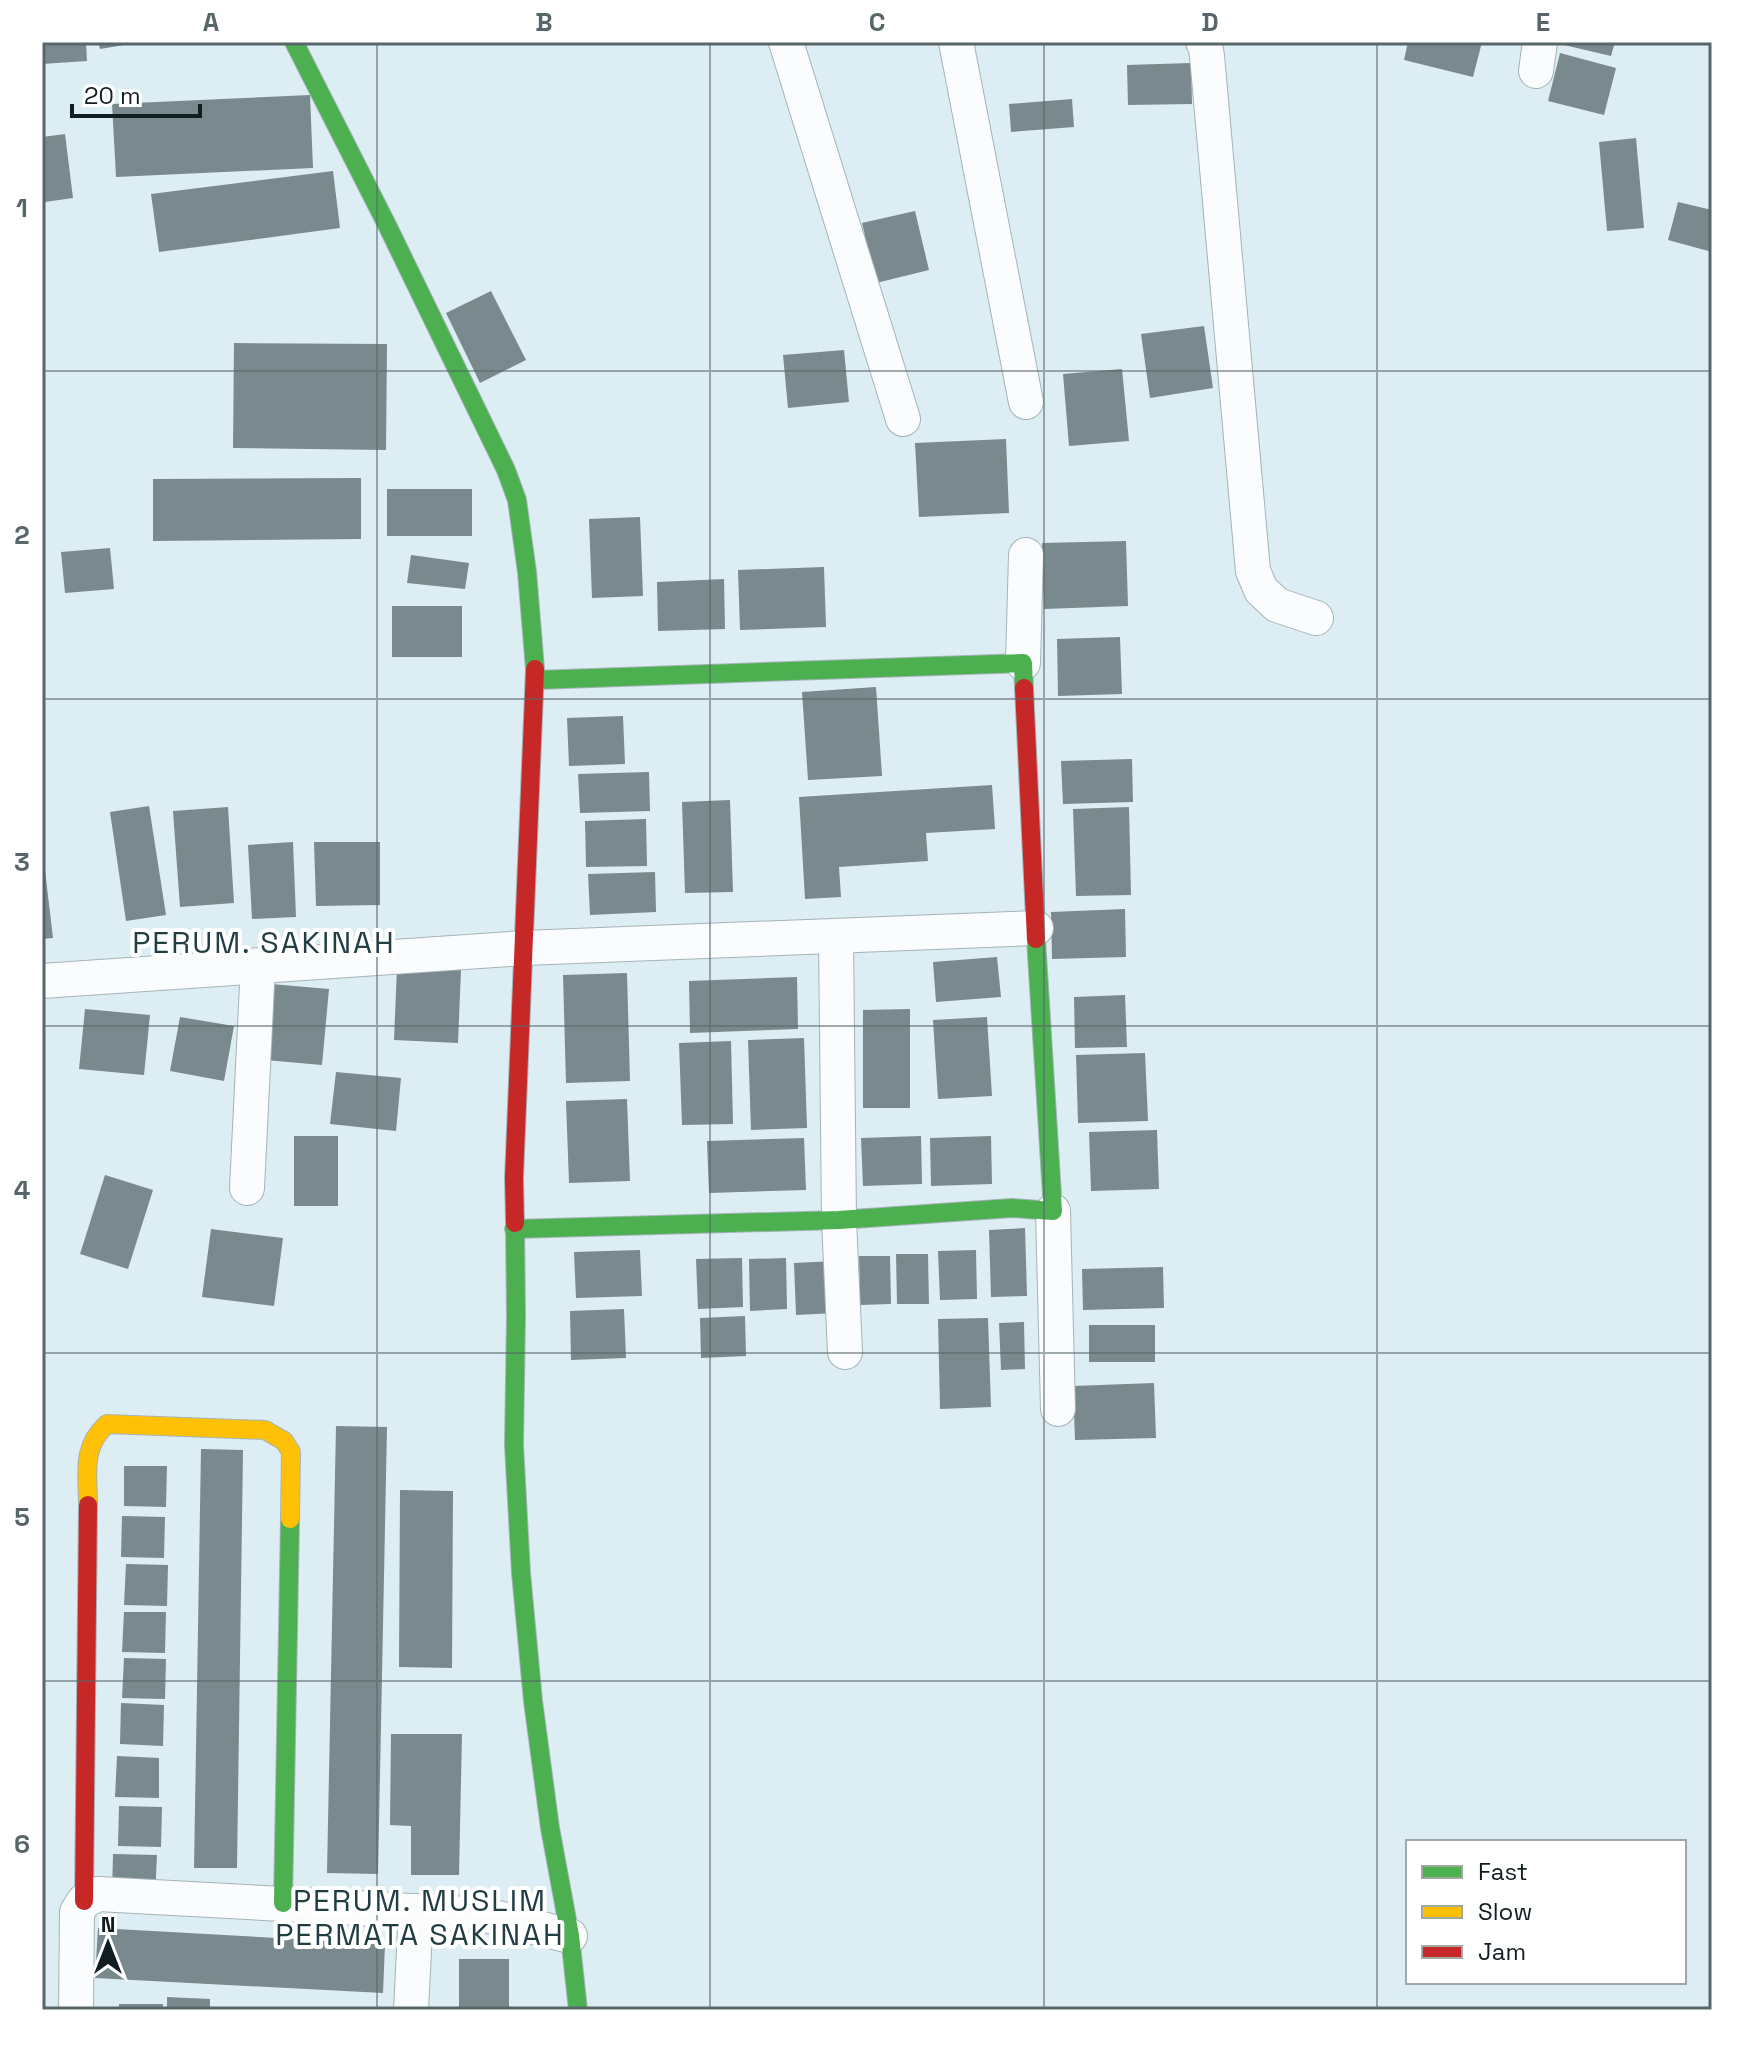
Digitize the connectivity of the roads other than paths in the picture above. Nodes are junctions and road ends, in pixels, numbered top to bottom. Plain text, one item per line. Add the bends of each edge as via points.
1 (294, 42) edge
2 (786, 42) edge
3 (956, 42) edge
4 (1203, 42) edge
5 (1026, 402) dead end
6 (903, 419) dead end
7 (1026, 555) dead end
8 (1316, 618) dead end
9 (1023, 663) junction
10 (536, 680) junction
11 (1036, 928) junction
12 (836, 937) junction
13 (524, 948) junction
14 (258, 965) junction
15 (42, 981) edge
16 (247, 1188) dead end
17 (1053, 1211) junction
18 (839, 1220) junction
19 (514, 1229) junction
20 (845, 1352) dead end
21 (1058, 1409) dead end
22 (84, 1901) junction
23 (283, 1903) junction
24 (416, 1911) junction
25 (570, 1936) junction
26 (76, 2010) edge
27 (411, 2010) edge
28 (578, 2010) edge

1 - 10 street via 506,470 517,500
2 - 6 street
3 - 5 street
4 - 8 street via 1253,571 1261,590 1277,605
7 - 9 street
9 - 10 street
9 - 11 street
10 - 13 street
11 - 12 street
11 - 17 street
12 - 13 street
12 - 18 street
13 - 14 street
13 - 19 street
14 - 15 street
14 - 16 street
17 - 18 street via 1012,1208
17 - 21 street
18 - 19 street
18 - 20 street
19 - 25 street via 514,1445 521,1573 550,1828
22 - 23 street via 98,1894
22 - 23 street via 88,1452 91,1440 107,1424 265,1430 291,1452
22 - 26 street via 77,1912
23 - 24 street
24 - 25 street via 486,1915
24 - 27 street
25 - 28 street

